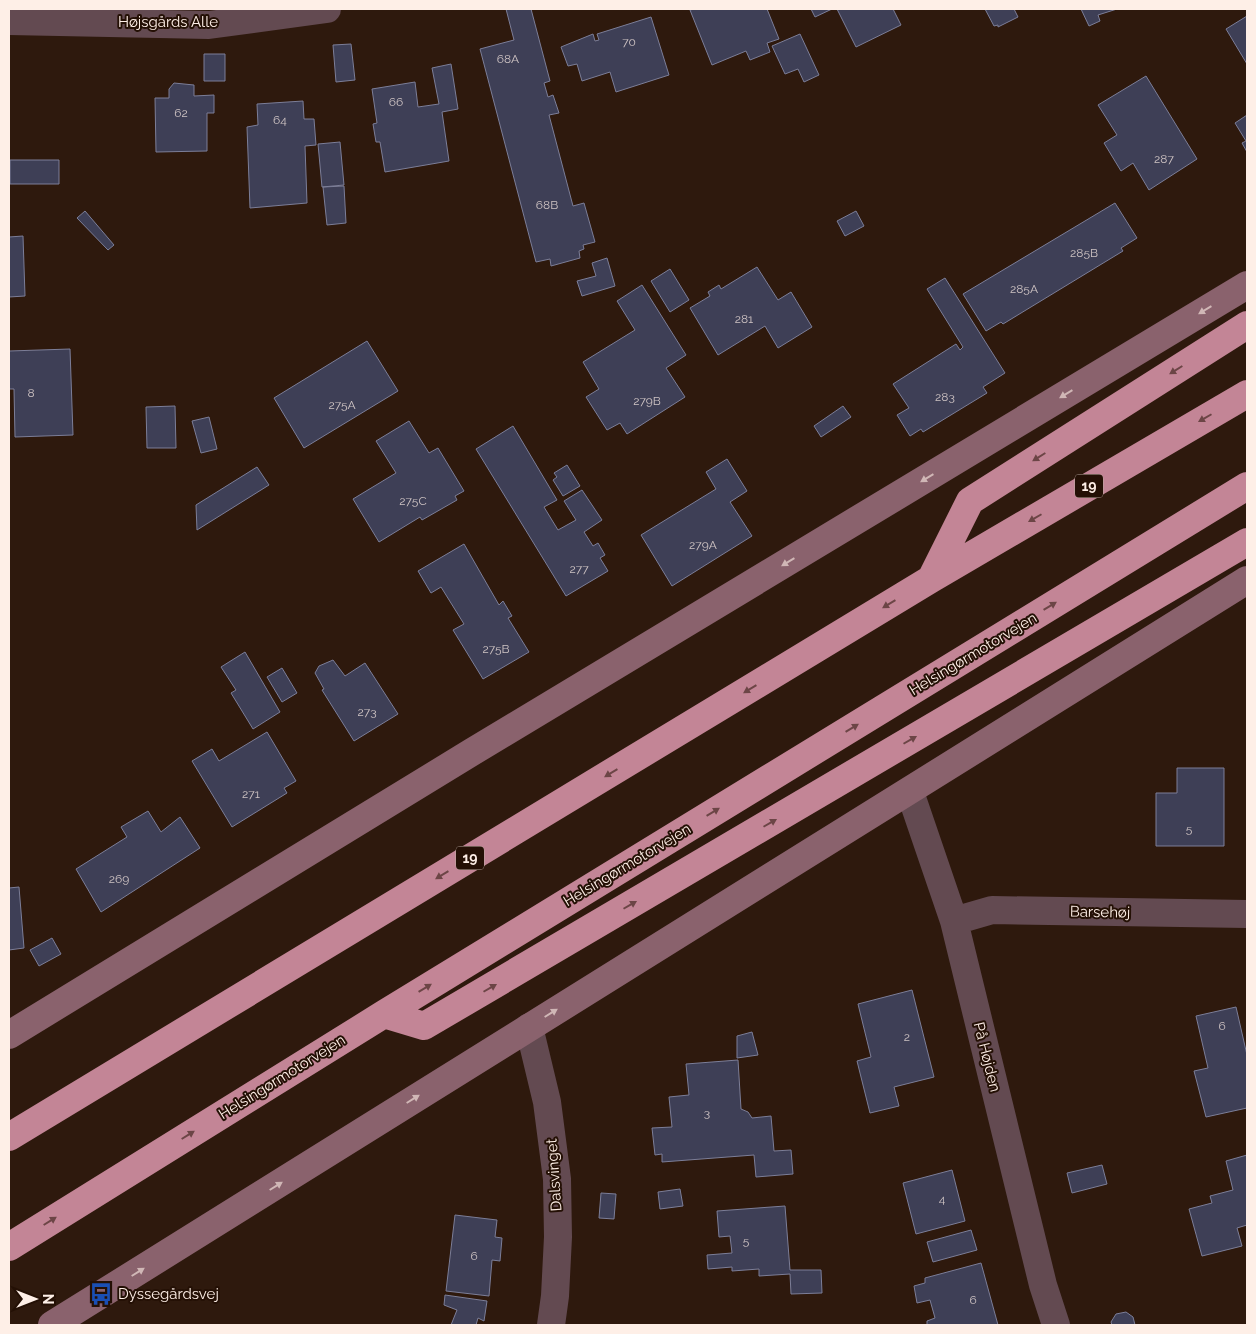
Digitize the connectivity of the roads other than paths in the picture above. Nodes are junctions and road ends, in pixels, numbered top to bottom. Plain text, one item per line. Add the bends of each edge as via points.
1 (327, 9) edge
2 (9, 21) edge
3 (1247, 285) edge
4 (1247, 325) edge
5 (1247, 394) edge
6 (1247, 486) edge
7 (1247, 542) edge
8 (930, 579) junction
9 (1247, 580) edge
10 (910, 792) junction
11 (1247, 914) edge
12 (954, 921) junction
13 (384, 1014) junction
14 (529, 1027) junction
15 (9, 1035) edge
16 (9, 1137) edge
17 (9, 1247) edge
18 (52, 1325) edge
19 (551, 1325) edge
20 (1056, 1325) edge

1 - 2 street, Højsgårds Alle via 208,24
3 -> 15 street
4 -> 8 highway via 970,501
5 -> 8 highway, 19
13 -> 6 highway, Helsingørmotorvejen
13 -> 7 highway via 424,1026
8 -> 16 highway, 19
9 - 10 street
10 - 12 street, På Højden
14 -> 10 street
11 - 12 street, Barsehøj via 992,910
12 - 20 street, På Højden via 1043,1285
17 -> 13 highway, Helsingørmotorvejen
18 -> 14 street
14 - 19 street, Dalsvinget via 547,1102 557,1179 558,1247

